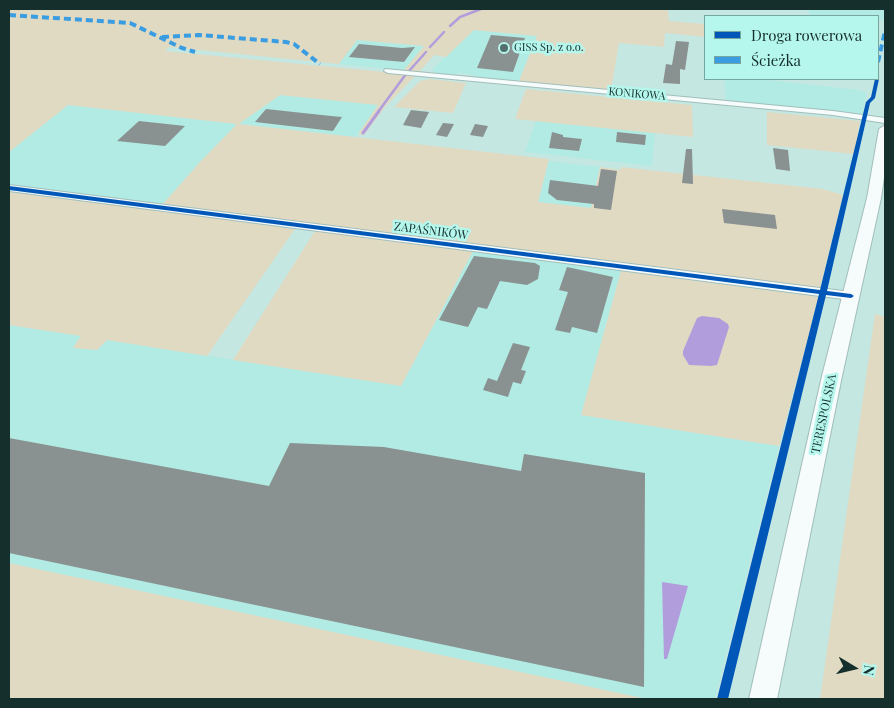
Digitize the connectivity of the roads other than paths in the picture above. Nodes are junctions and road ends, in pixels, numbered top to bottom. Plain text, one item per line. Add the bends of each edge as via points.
1 (388, 71) dead end
2 (885, 121) edge
3 (885, 129) edge
4 (9, 188) edge
5 (850, 296) junction
6 (763, 699) edge

1 - 2 street, KONIKOWA via 833,112
3 - 5 main road, TERESPOLSKA via 874,198
4 - 5 street, ZAPAŚNIKÓW
5 - 6 main road, TERESPOLSKA

